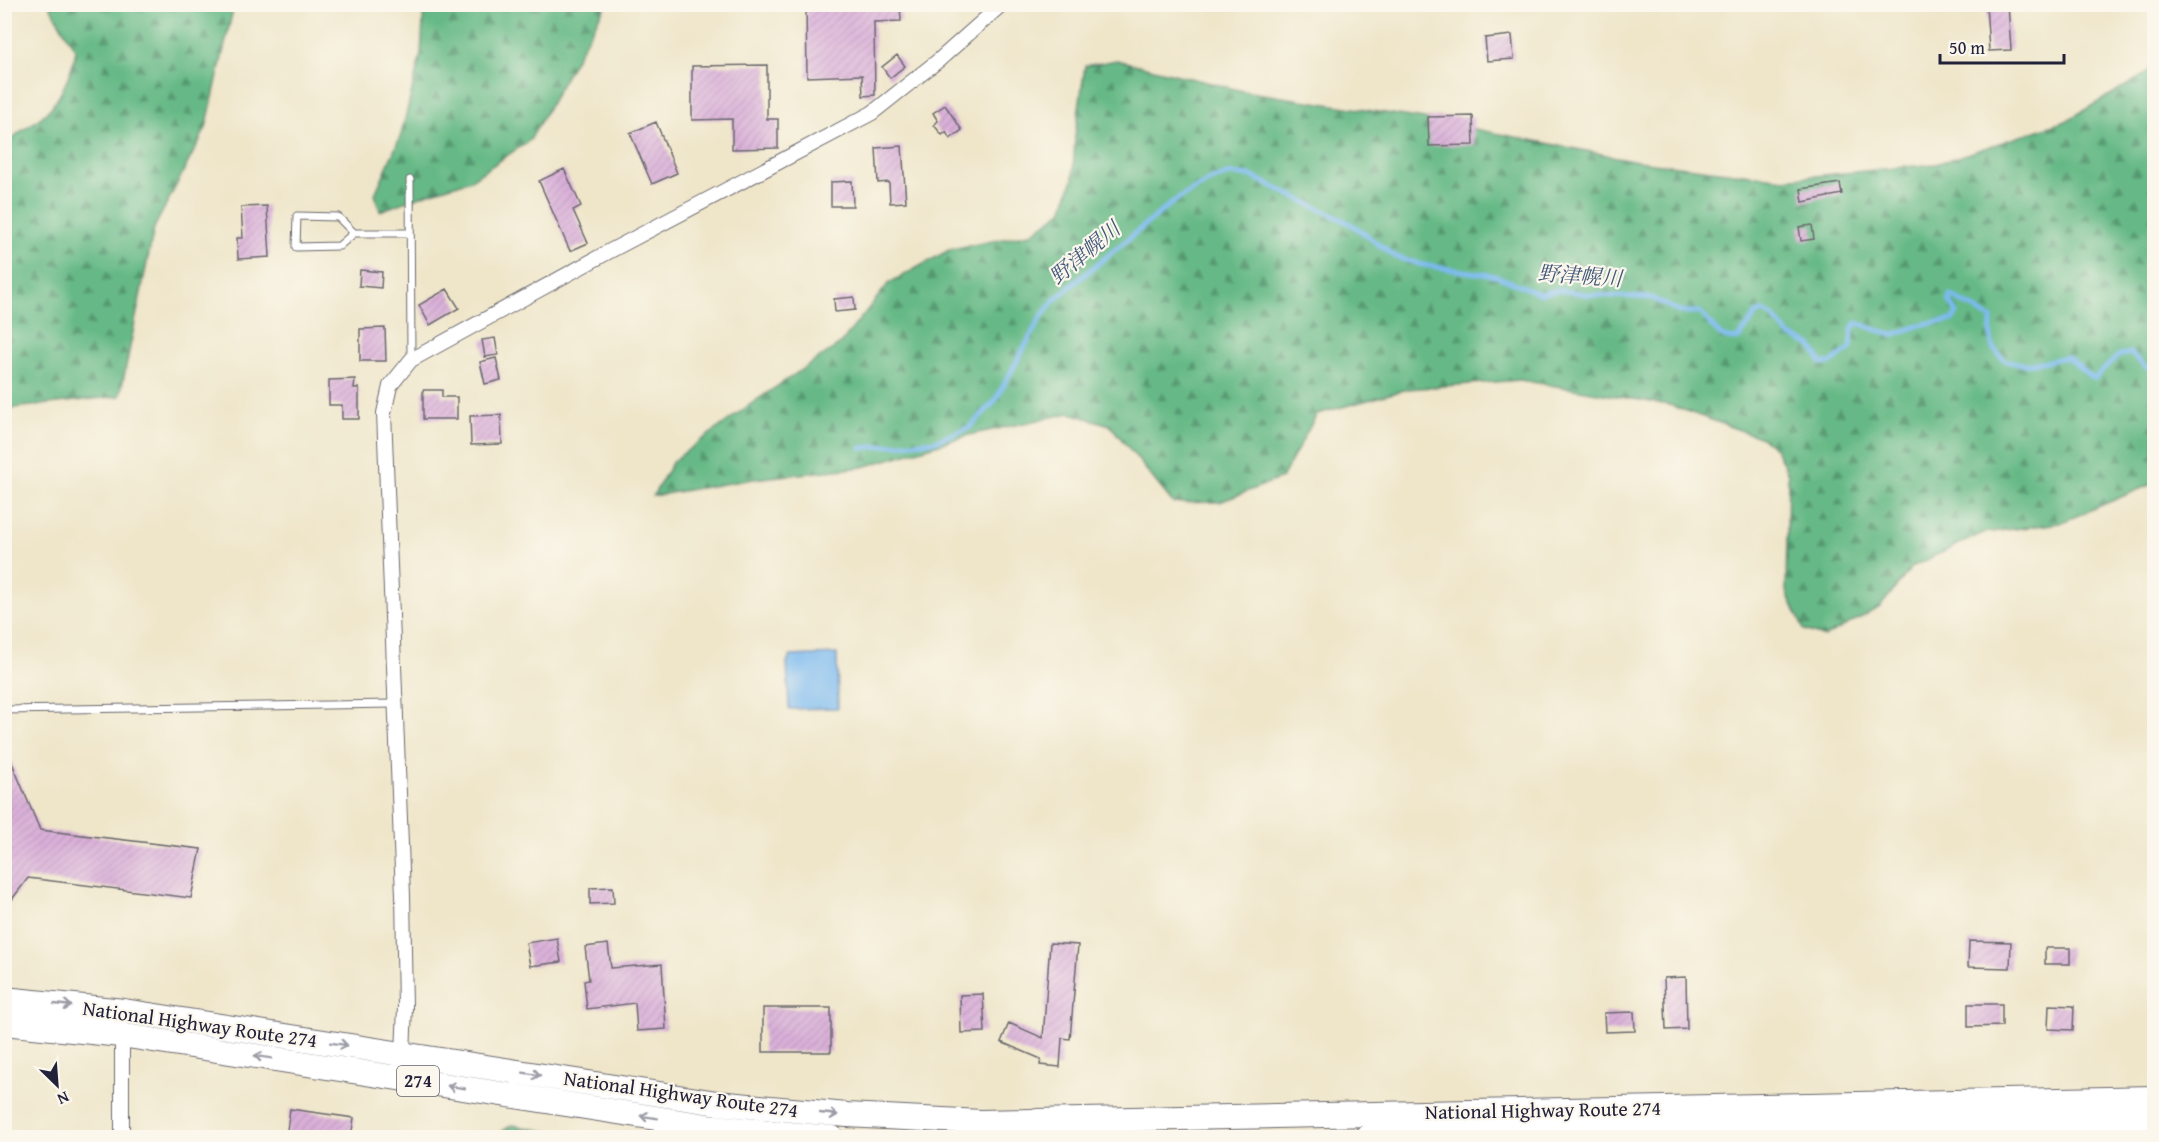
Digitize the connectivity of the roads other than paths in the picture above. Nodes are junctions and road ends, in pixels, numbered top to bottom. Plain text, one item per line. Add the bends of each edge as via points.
1 (1002, 4) edge
2 (410, 180) dead end
3 (354, 233) junction
4 (410, 233) junction
5 (411, 360) junction
6 (394, 704) junction
7 (4, 710) edge
8 (4, 999) edge
9 (124, 1011) junction
10 (4, 1023) edge
11 (121, 1035) junction
12 (403, 1054) junction
13 (396, 1078) junction
14 (2154, 1098) edge
15 (2154, 1121) edge
16 (122, 1137) edge
17 (832, 1137) edge
18 (1365, 1137) edge

1 - 5 street via 872,113
2 - 4 lane
3 - 3 lane via 339,246 296,247 297,216 338,217
3 - 4 lane
4 - 5 lane
5 - 6 street via 390,386 384,413
6 - 7 lane
6 - 12 street via 403,895
8 -> 9 highway, National Highway Route 274 / 274
9 - 11 street
9 -> 12 highway, National Highway Route 274 / 274
10 - 11 highway, National Highway Route 274 / 274
13 -> 11 highway, National Highway Route 274 / 274
11 - 16 street
12 - 13 street
12 -> 14 highway, National Highway Route 274 / 274 via 717,1103 981,1122
17 -> 13 highway, National Highway Route 274 / 274 via 714,1127
15 - 18 highway, National Highway Route 274

